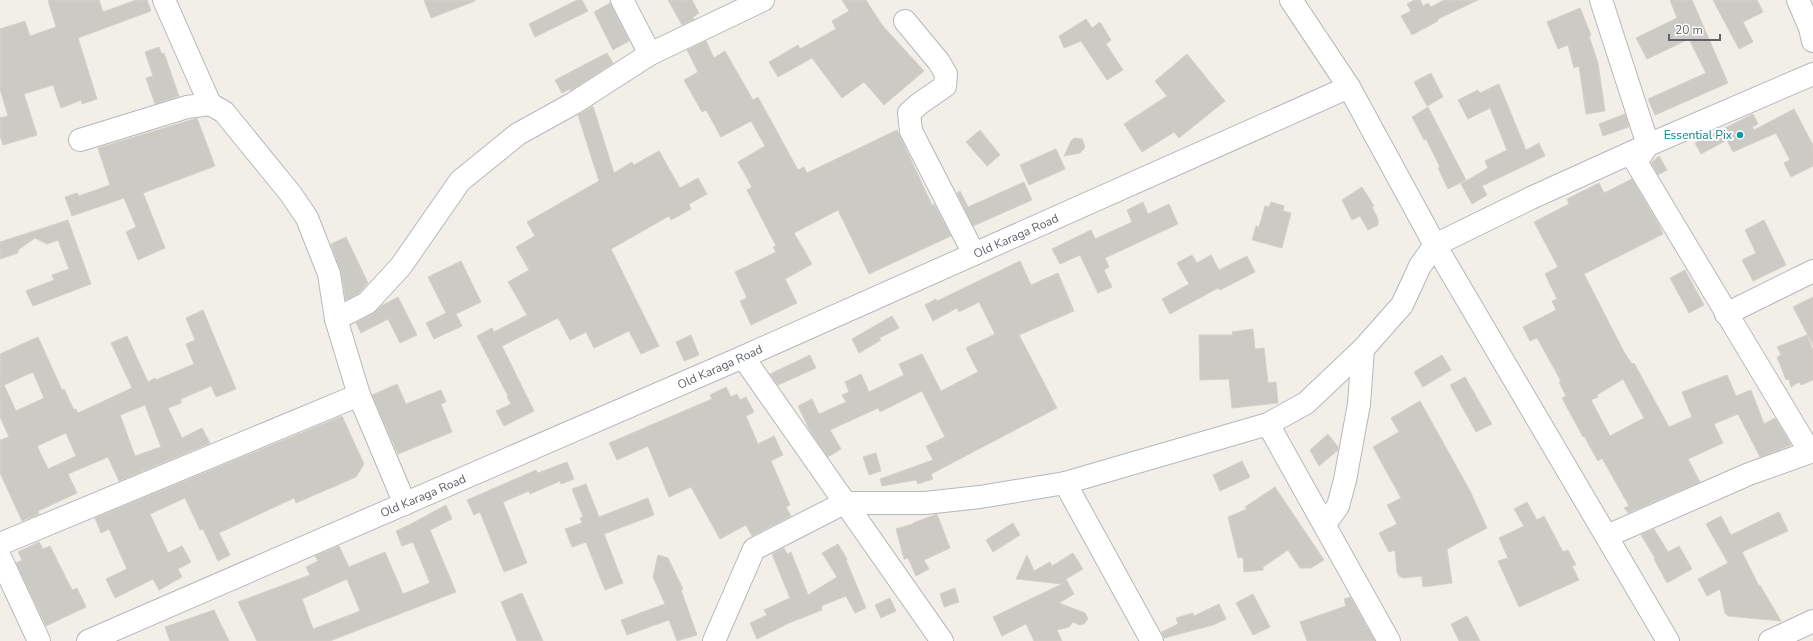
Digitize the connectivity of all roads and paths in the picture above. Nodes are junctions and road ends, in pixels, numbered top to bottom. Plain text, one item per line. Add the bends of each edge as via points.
1 (164, 0) edge
2 (622, 0) edge
3 (762, 0) edge
4 (1291, 0) edge
5 (1601, 0) edge
6 (1798, 0) edge
7 (905, 21) dead end
8 (1813, 41) edge
9 (650, 54) junction
10 (1813, 74) edge
11 (1349, 87) junction
12 (210, 104) junction
13 (80, 140) dead end
14 (1648, 146) junction
15 (1434, 245) junction
16 (974, 254) junction
17 (1813, 271) edge
18 (1726, 314) junction
19 (336, 319) junction
20 (1363, 349) junction
21 (743, 357) junction
22 (359, 395) junction
23 (1268, 424) junction
24 (1811, 452) edge
25 (1065, 483) junction
26 (844, 503) junction
27 (405, 504) junction
28 (1326, 524) junction
29 (1607, 536) junction
30 (0, 544) edge
31 (0, 557) edge
32 (1813, 621) edge
33 (39, 641) edge
34 (88, 641) edge
35 (714, 641) edge
36 (942, 641) edge
37 (1152, 641) edge
38 (1389, 641) edge
39 (1668, 641) edge
40 (1770, 641) edge

1 - 12 street
2 - 9 street
3 - 9 street
4 - 11 street
5 - 14 street
6 - 8 street
7 - 16 street via 946,74 945,86 909,114 911,131
9 - 19 street via 574,103 518,134 460,181 401,266 367,303
10 - 14 street
11 - 15 street
11 - 16 street, Old Karaga Road
12 - 13 street via 187,107
12 - 19 street via 224,112 290,192 307,218 329,274
14 - 15 street
14 - 18 street via 1636,162
15 - 20 street via 1420,266 1402,305
15 - 29 street
16 - 21 street, Old Karaga Road
17 - 18 street
18 - 24 street
19 - 22 street
20 - 23 street via 1306,403
20 - 28 street via 1359,404 1345,480 1338,506
21 - 26 street
21 - 27 street, Old Karaga Road
22 - 27 street
22 - 30 street
23 - 25 street
23 - 28 street
24 - 29 street via 1749,474
25 - 26 street via 925,503
25 - 37 street
26 - 35 street via 754,549
26 - 36 street
27 - 34 street, Old Karaga Road
28 - 38 street
29 - 39 street
31 - 33 street
32 - 40 street

